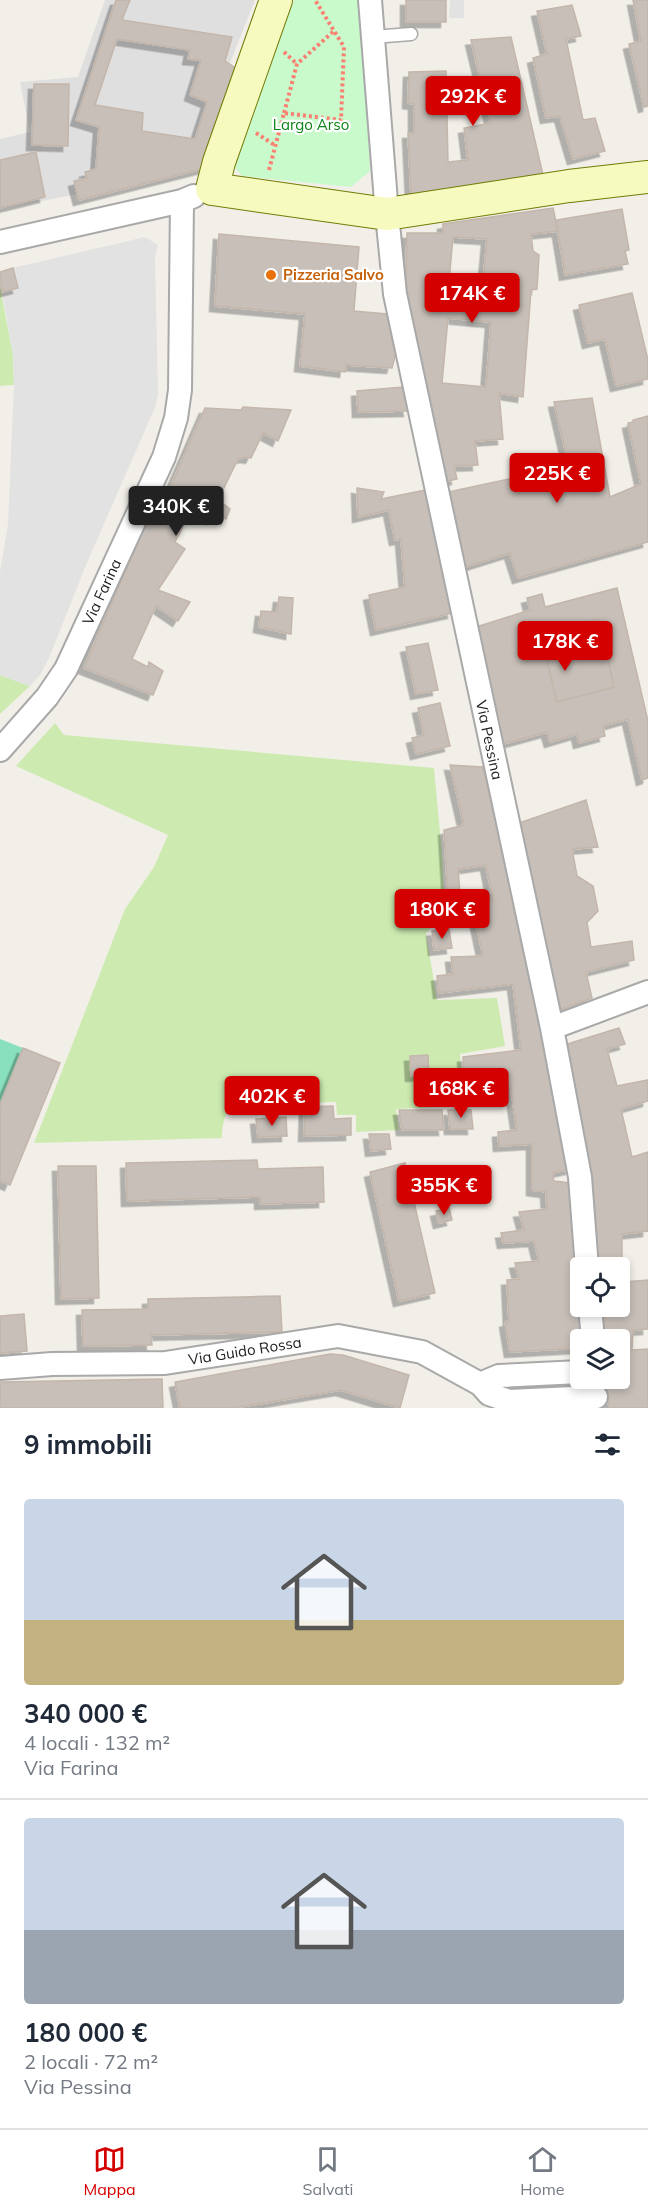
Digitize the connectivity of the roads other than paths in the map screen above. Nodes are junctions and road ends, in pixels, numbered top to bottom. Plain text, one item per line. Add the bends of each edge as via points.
1 (276, 0) edge
2 (370, 0) edge
3 (411, 34) dead end
4 (373, 38) junction
5 (648, 177) edge
6 (212, 189) junction
7 (182, 201) junction
8 (387, 214) junction
9 (0, 242) edge
10 (0, 750) edge
11 (648, 992) edge
12 (552, 1028) junction
13 (586, 1257) edge
14 (0, 1368) edge
15 (570, 1372) edge
16 (480, 1384) junction
17 (596, 1395) edge

1 - 6 main road
2 - 4 street
3 - 4 lane
4 - 8 street
5 - 8 main road
6 - 7 street
6 - 8 main road
7 - 9 street
7 - 10 street, Via Farina via 180,390 164,457 66,669
8 - 12 street, Via Pessina via 397,306
11 - 12 street
12 - 13 street, Via Pessina via 580,1177
14 - 16 street, Via Guido Rossa via 165,1363 338,1336 422,1352
15 - 16 street via 499,1376
16 - 17 street, Via Guido Rossa via 489,1394 509,1401

